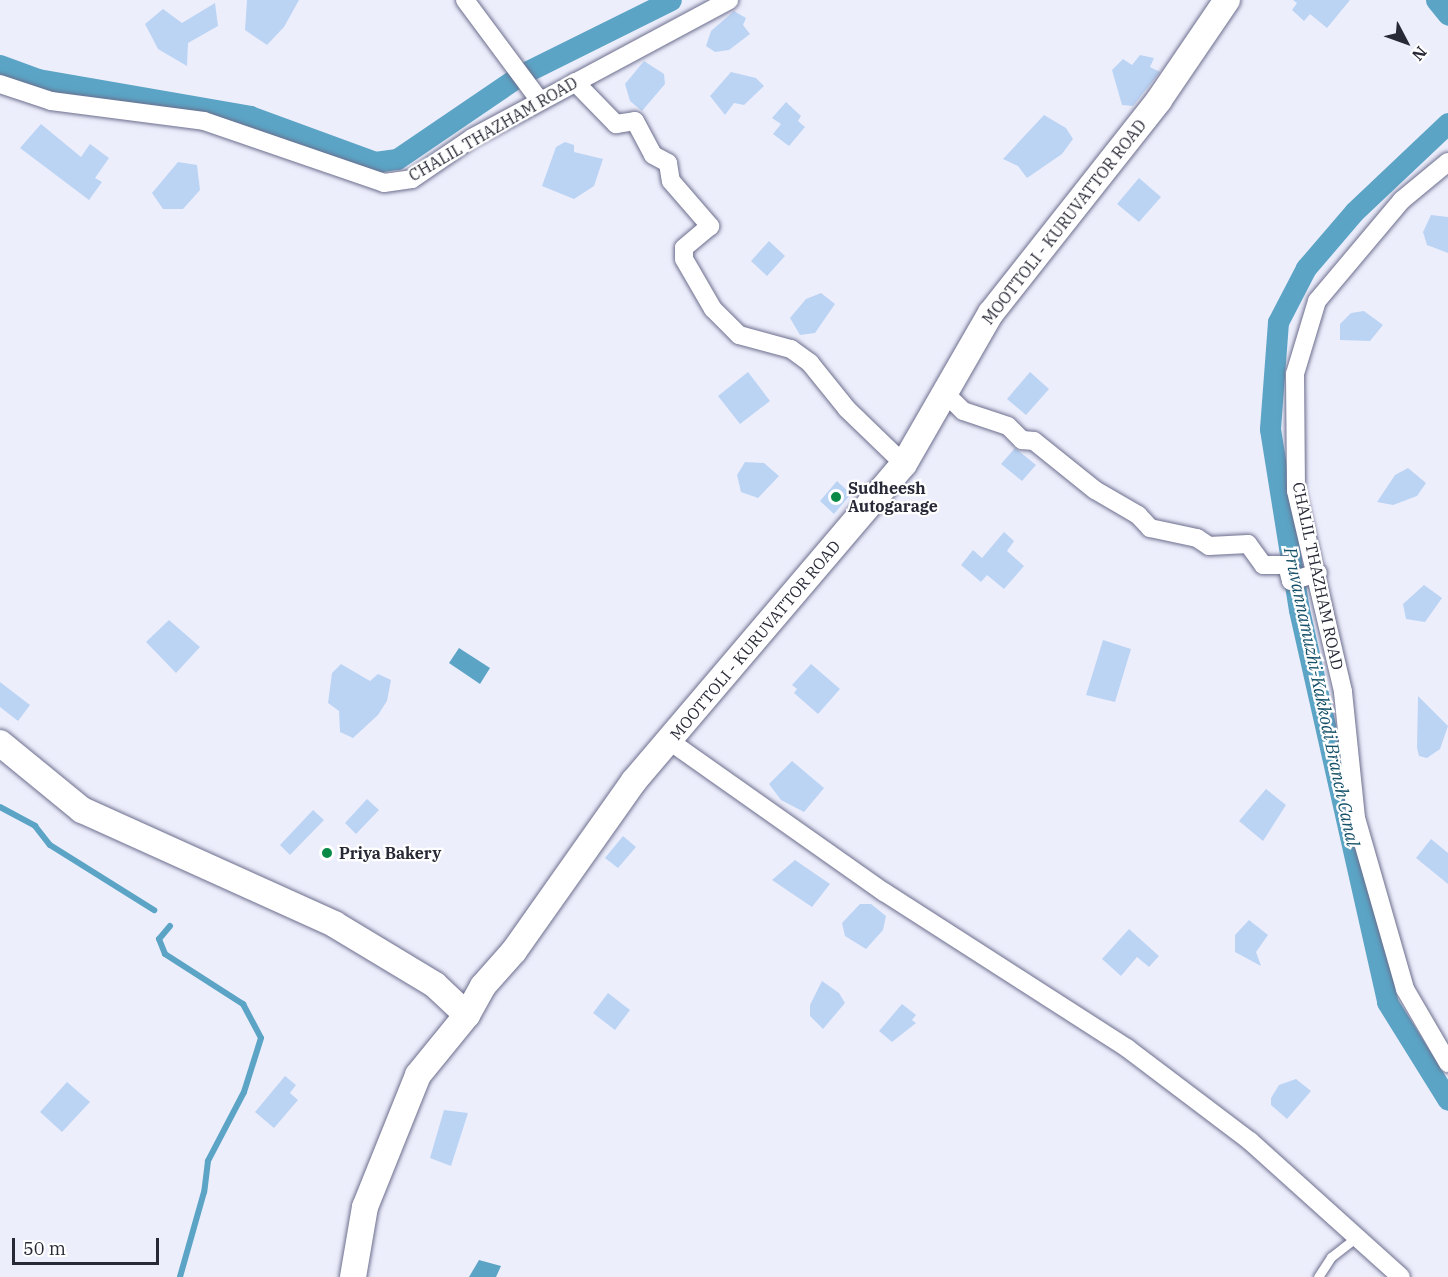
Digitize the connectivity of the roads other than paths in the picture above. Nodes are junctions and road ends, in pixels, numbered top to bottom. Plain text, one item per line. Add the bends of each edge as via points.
1 (465, 0) edge
2 (729, 0) edge
3 (1227, 0) edge
4 (575, 82) junction
5 (0, 84) edge
6 (540, 101) junction
7 (1448, 162) edge
8 (942, 398) junction
9 (904, 464) junction
10 (1303, 578) junction
11 (0, 742) edge
12 (671, 742) junction
13 (467, 1015) junction
14 (1448, 1063) edge
15 (1357, 1237) junction
16 (353, 1277) edge
17 (1318, 1277) edge
18 (1401, 1277) edge

1 - 6 street
2 - 4 street, CHALIL THAZHAM ROAD
3 - 8 main road, MOOTTOLI - KURUVATTOR ROAD via 1159,100 991,313
4 - 6 street, CHALIL THAZHAM ROAD
4 - 9 street via 616,124 635,121 653,155 669,163 671,181 710,226 684,248 684,259 713,309 739,335 791,349 810,363
5 - 6 street, CHALIL THAZHAM ROAD via 51,100 204,121 384,183 412,179
7 - 10 street, CHALIL THAZHAM ROAD via 1402,200 1317,301 1294,374 1296,491
8 - 9 main road, MOOTTOLI - KURUVATTOR ROAD
8 - 10 street via 950,398 963,411 1008,426 1022,440 1034,441 1095,490 1138,515 1150,528 1197,538 1209,546 1248,544 1263,565 1287,566
9 - 12 main road, MOOTTOLI - KURUVATTOR ROAD
10 - 14 street, CHALIL THAZHAM ROAD via 1343,692 1356,818 1405,989
11 - 13 main road via 82,810 334,924 435,985
12 - 13 main road, MOOTTOLI - KURUVATTOR ROAD via 634,781 514,951 483,986
12 - 15 street via 884,892 1127,1048 1250,1141
13 - 16 main road, MOOTTOLI - KURUVATTOR ROAD via 418,1075 365,1207
15 - 17 lane via 1331,1257
15 - 18 street

